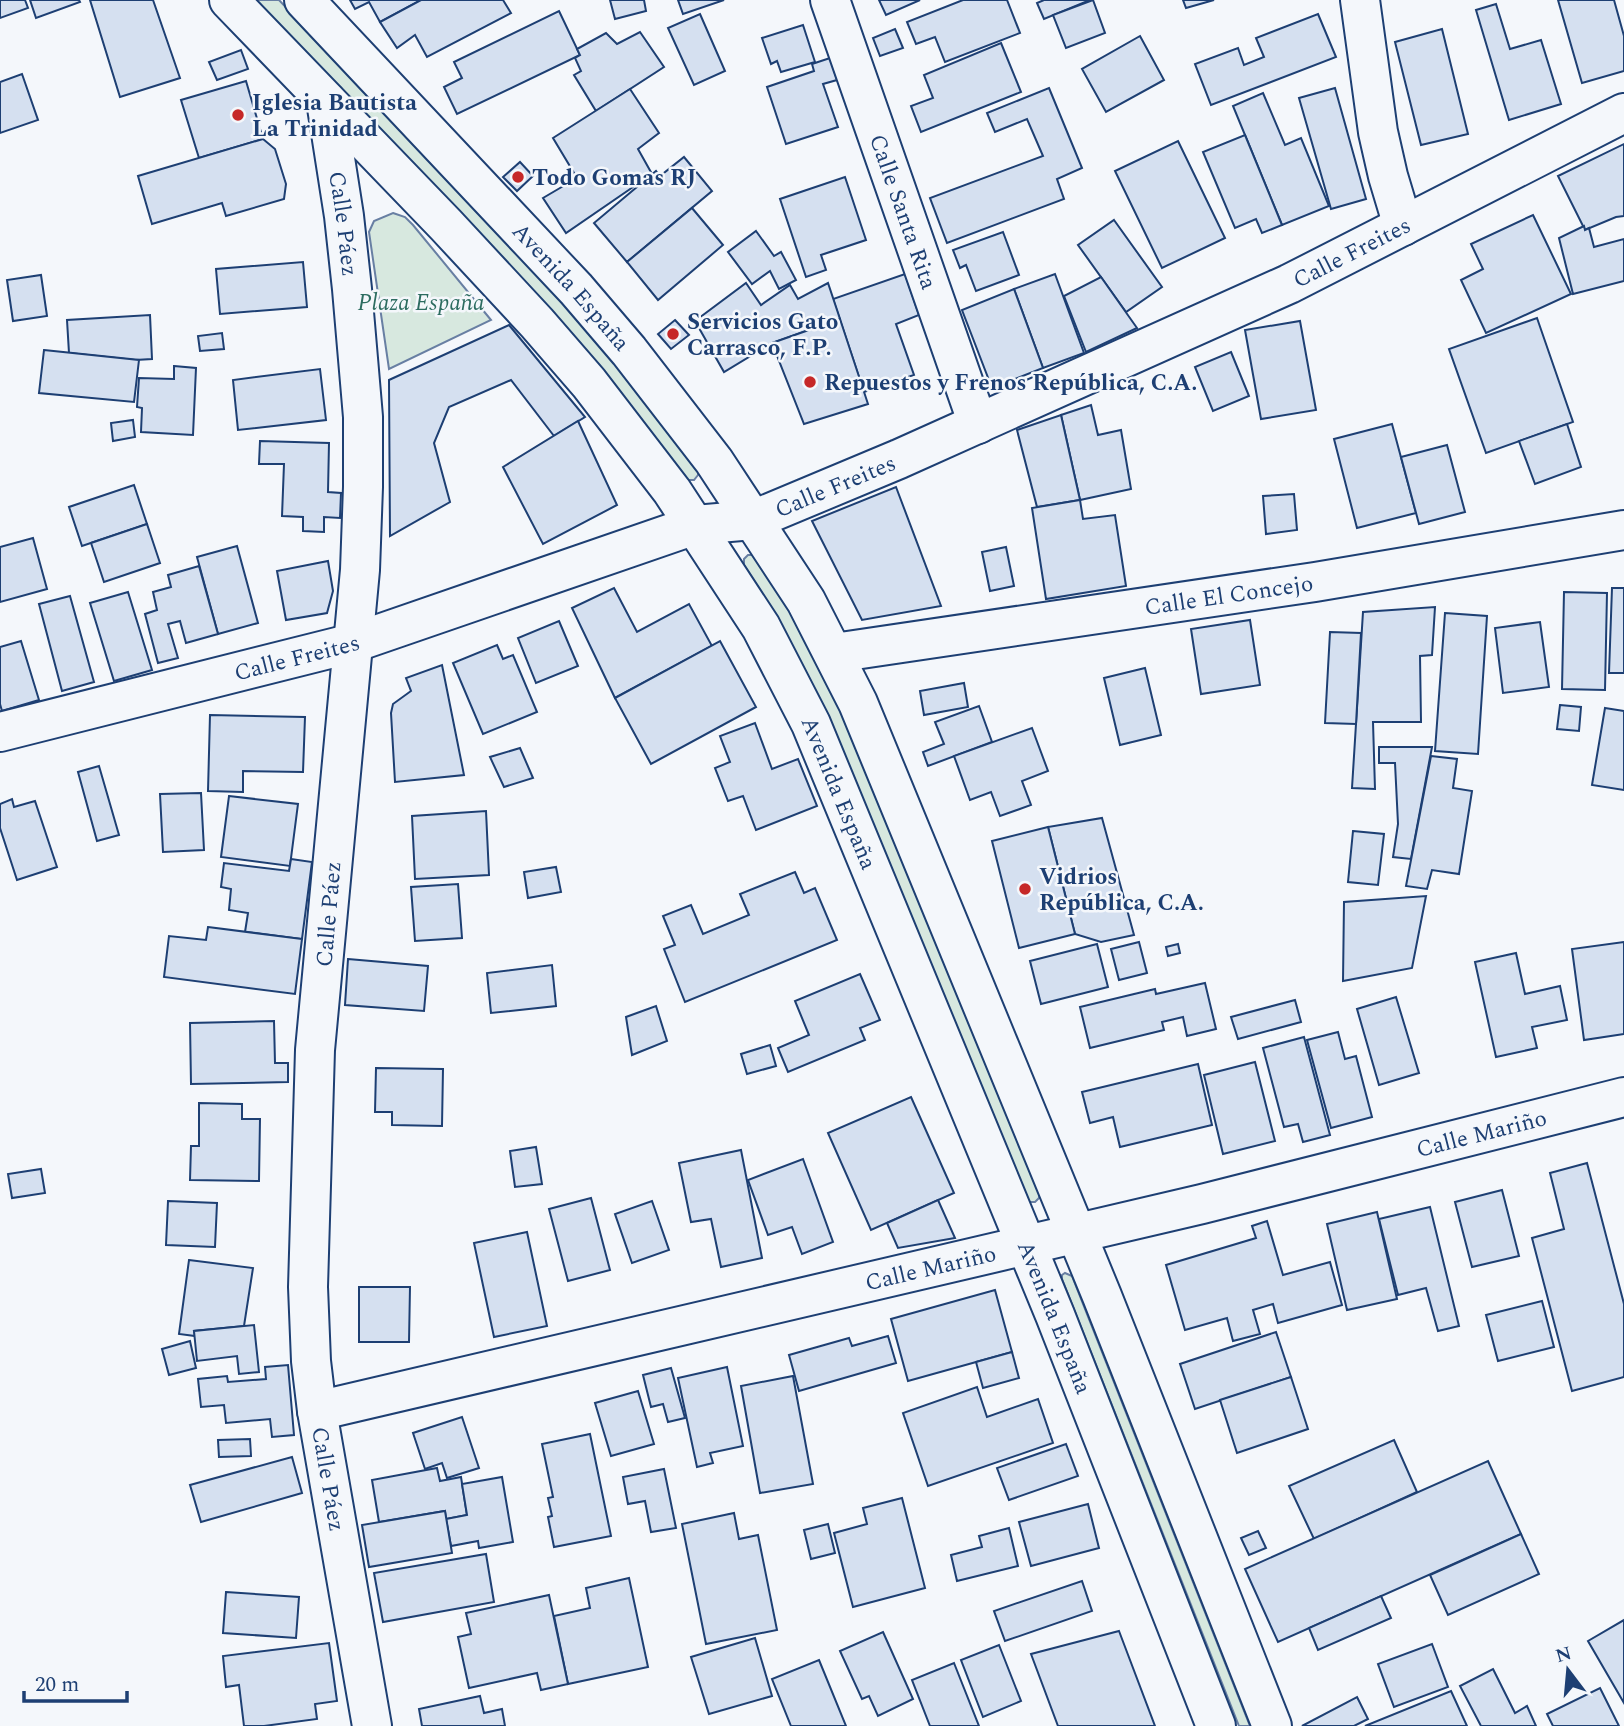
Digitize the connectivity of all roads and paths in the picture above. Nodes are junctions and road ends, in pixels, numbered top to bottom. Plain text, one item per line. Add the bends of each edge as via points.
1 (229, 0) edge
2 (303, 0) edge
3 (830, 0) edge
4 (1360, 0) edge
5 (326, 101) junction
6 (1624, 113) edge
7 (1403, 226) junction
8 (978, 424) junction
9 (753, 520) junction
10 (695, 525) junction
11 (1624, 530) edge
12 (353, 643) junction
13 (834, 653) junction
14 (0, 732) edge
15 (1624, 1097) edge
16 (1076, 1234) junction
17 (1026, 1246) junction
18 (317, 1411) junction
19 (372, 1726) edge
20 (1216, 1726) edge
21 (1272, 1726) edge

1 - 5 street, Avenida España
2 - 9 street, Avenida España via 576,289 714,461
3 - 8 street, Calle Santa Rita
4 - 7 street via 1378,132
5 - 10 street, Avenida España via 537,323 589,383
5 - 12 street, Calle Páez via 344,216 363,417 360,570
6 - 7 street, Calle Freites
7 - 8 street, Calle Freites via 1289,284
8 - 9 street, Calle Freites
9 - 10 street, Calle Freites
9 - 13 street, Avenida España
10 - 12 street, Calle Freites
10 - 17 street, Avenida España via 761,627 811,724
11 - 13 street, Calle El Concejo via 1315,582
12 - 14 street, Calle Freites
12 - 18 street, Calle Páez via 315,1050 308,1287
13 - 16 street, Avenida España
15 - 16 street, Calle Mariño
16 - 17 street, Calle Mariño
16 - 21 street, Avenida España
17 - 18 street, Calle Mariño
17 - 20 street, Avenida España
18 - 19 street, Calle Páez

